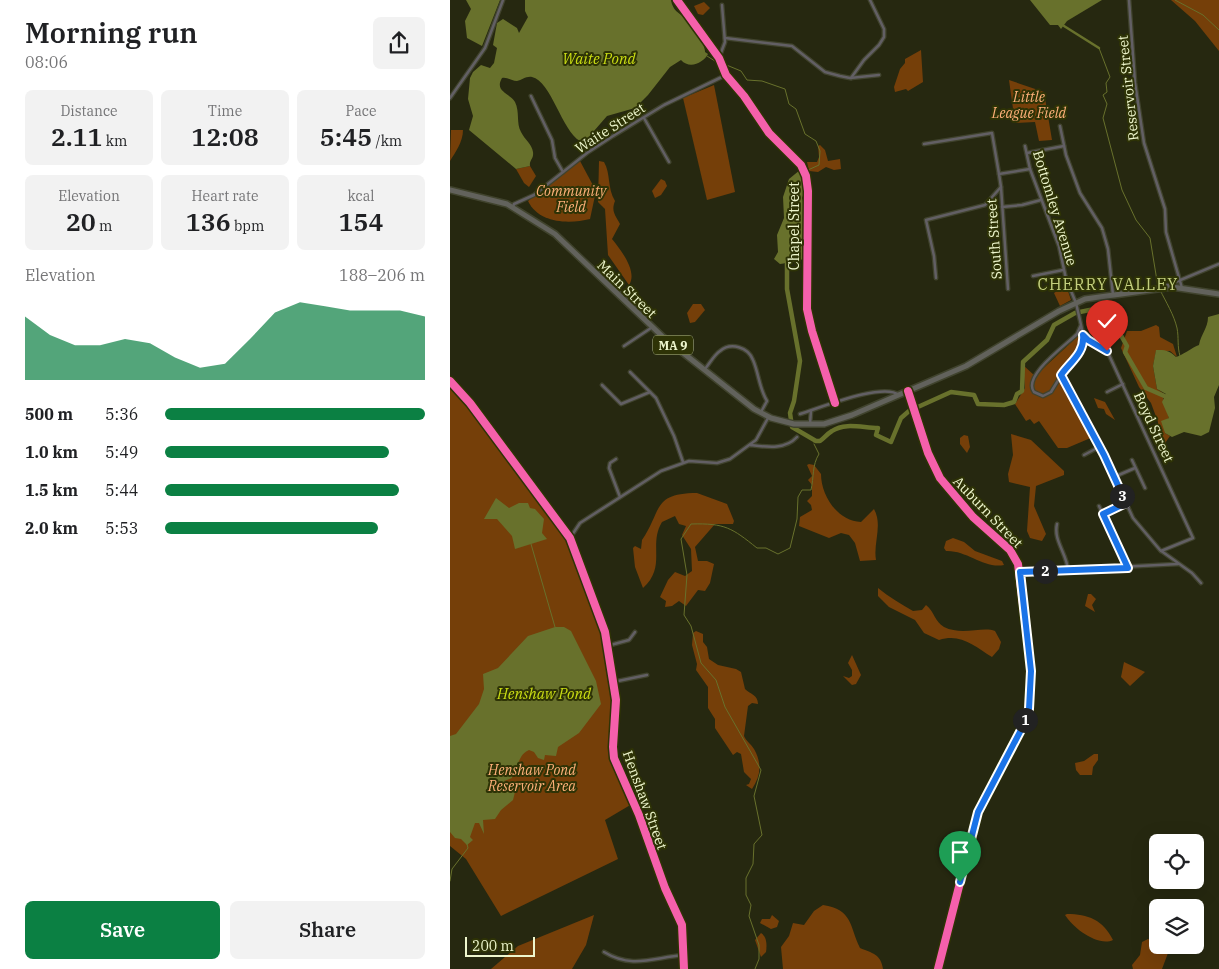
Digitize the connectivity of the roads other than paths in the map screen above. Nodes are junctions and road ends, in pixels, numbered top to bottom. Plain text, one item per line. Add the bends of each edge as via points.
1 (502, 0) edge
2 (677, 0) edge
3 (870, 0) edge
4 (1129, 0) edge
5 (722, 4) dead end
6 (726, 38) junction
7 (719, 58) junction
8 (726, 75) junction
9 (879, 75) dead end
10 (850, 78) junction
11 (530, 96) dead end
12 (450, 98) edge
13 (644, 118) junction
14 (1060, 126) dead end
15 (924, 144) dead end
16 (1025, 146) dead end
17 (1064, 146) junction
18 (1027, 153) junction
19 (669, 162) dead end
20 (1030, 168) junction
21 (563, 172) junction
22 (999, 174) junction
23 (1001, 187) junction
24 (450, 190) edge
25 (1041, 200) junction
26 (512, 207) junction
27 (1002, 207) junction
28 (1219, 264) edge
29 (1064, 270) junction
30 (1033, 276) dead end
31 (936, 278) dead end
32 (1180, 279) junction
33 (1160, 288) junction
34 (1182, 288) junction
35 (1008, 289) dead end
36 (1219, 294) edge
37 (1113, 295) junction
38 (1076, 303) junction
39 (1080, 325) junction
40 (652, 328) junction
41 (1083, 335) junction
42 (624, 346) dead end
43 (705, 370) junction
44 (630, 372) dead end
45 (1061, 375) junction
46 (450, 381) edge
47 (1123, 384) junction
48 (602, 385) dead end
49 (908, 391) junction
50 (651, 392) junction
51 (886, 392) junction
52 (1107, 392) dead end
53 (896, 396) junction
54 (835, 403) junction
55 (811, 410) junction
56 (760, 413) junction
57 (800, 414) dead end
58 (768, 416) junction
59 (810, 425) junction
60 (758, 437) junction
61 (797, 437) dead end
62 (750, 445) junction
63 (759, 446) junction
64 (1099, 447) junction
65 (1084, 455) dead end
66 (616, 459) dead end
67 (1132, 460) dead end
68 (683, 462) junction
69 (1135, 468) junction
70 (1114, 477) junction
71 (1145, 488) dead end
72 (620, 497) junction
73 (1126, 503) junction
74 (1098, 506) dead end
75 (1103, 514) junction
76 (1057, 524) dead end
77 (570, 538) junction
78 (1161, 551) junction
79 (1178, 564) junction
80 (1128, 568) junction
81 (1068, 570) junction
82 (1020, 572) junction
83 (1201, 584) dead end
84 (635, 632) dead end
85 (607, 646) junction
86 (646, 674) dead end
87 (613, 682) junction
88 (604, 952) dead end
89 (683, 955) junction
90 (621, 964) dead end
91 (630, 966) dead end
92 (684, 969) edge
93 (938, 969) edge

1 - 12 street via 485,48
2 - 7 street, Chapel Street
3 - 10 street via 884,29 884,37
4 - 32 street, Reservoir Street via 1135,83 1145,147 1165,209 1165,230
5 - 6 street
6 - 7 street
6 - 10 street via 792,46 825,72
7 - 8 street, Chapel Street
8 - 13 street, Waite Street
8 - 54 street, Chapel Street via 769,133 806,173 807,309
9 - 10 street
11 - 21 street via 552,140 555,158
13 - 19 street
13 - 21 street, Waite Street via 600,144
14 - 17 street
15 - 22 street, South Street via 992,133
16 - 18 street, Bottomley Avenue
17 - 18 street
17 - 37 street via 1081,196 1101,224 1108,250
18 - 20 street, Bottomley Avenue
20 - 22 street
20 - 25 street, Bottomley Avenue
21 - 26 street, Waite Street via 534,195
22 - 23 street, South Street
23 - 27 street, South Street
23 - 31 street via 985,205 926,220
24 - 26 highway, Main Street / MA 9
25 - 27 street
25 - 29 street, Bottomley Avenue via 1058,243
26 - 40 highway, Main Street / MA 9 via 554,234
27 - 35 street, South Street
28 - 32 street
29 - 30 street
29 - 38 street, Bottomley Avenue
32 - 33 street
32 - 34 street, Reservoir Street
33 - 34 highway, Main Street / MA 9
33 - 37 highway, Main Street / MA 9
34 - 36 highway, Main Street / MA 9
37 - 38 highway, Main Street / MA 9
38 - 39 street, Bottomley Avenue
38 - 49 highway, Main Street / MA 9 via 982,358
39 - 41 street, Bottomley Avenue
39 - 45 street via 1077,334 1036,372 1032,390 1047,395
40 - 42 street
40 - 43 highway, Main Street / MA 9
41 - 45 street via 1077,357
41 - 47 street, Boyd Street via 1107,351
43 - 56 highway, Main Street / MA 9
43 - 56 street via 725,348 735,346 745,350 753,359 762,394 767,401
44 - 50 street
45 - 64 street
46 - 77 street, Henshaw Street via 470,403
47 - 52 street
47 - 78 street, Boyd Street via 1193,538
48 - 50 street via 620,404
49 - 53 highway, Main Street / MA 9
49 - 82 street, Auburn Street via 928,453 940,478 973,517 1014,554
50 - 68 street
51 - 53 street
51 - 53 street via 894,391
51 - 54 street
53 - 59 highway, Main Street / MA 9 via 838,421
54 - 55 street
55 - 57 street
55 - 59 street
56 - 58 highway, Main Street / MA 9
58 - 59 highway, Main Street / MA 9
58 - 60 street
60 - 62 street
60 - 63 street
61 - 63 street via 779,446
62 - 63 street
62 - 68 street via 722,462
64 - 65 street
64 - 70 street
66 - 72 street via 609,468
67 - 69 street
68 - 72 street via 658,472
69 - 70 street
69 - 71 street
70 - 73 street
72 - 77 street via 580,523
73 - 75 street
73 - 78 street via 1134,520
74 - 75 street
75 - 80 street
76 - 81 street
77 - 85 street, Henshaw Street via 600,616
78 - 79 street
79 - 80 street
79 - 83 street
80 - 81 street
81 - 82 street
82 - 93 street, Auburn Street via 1031,671 1029,709 978,812
84 - 85 street via 629,640
85 - 87 street, Henshaw Street
86 - 87 street
87 - 89 street, Henshaw Street via 616,709 614,758 682,925
88 - 90 street
89 - 91 street
89 - 92 street, Henshaw Street

